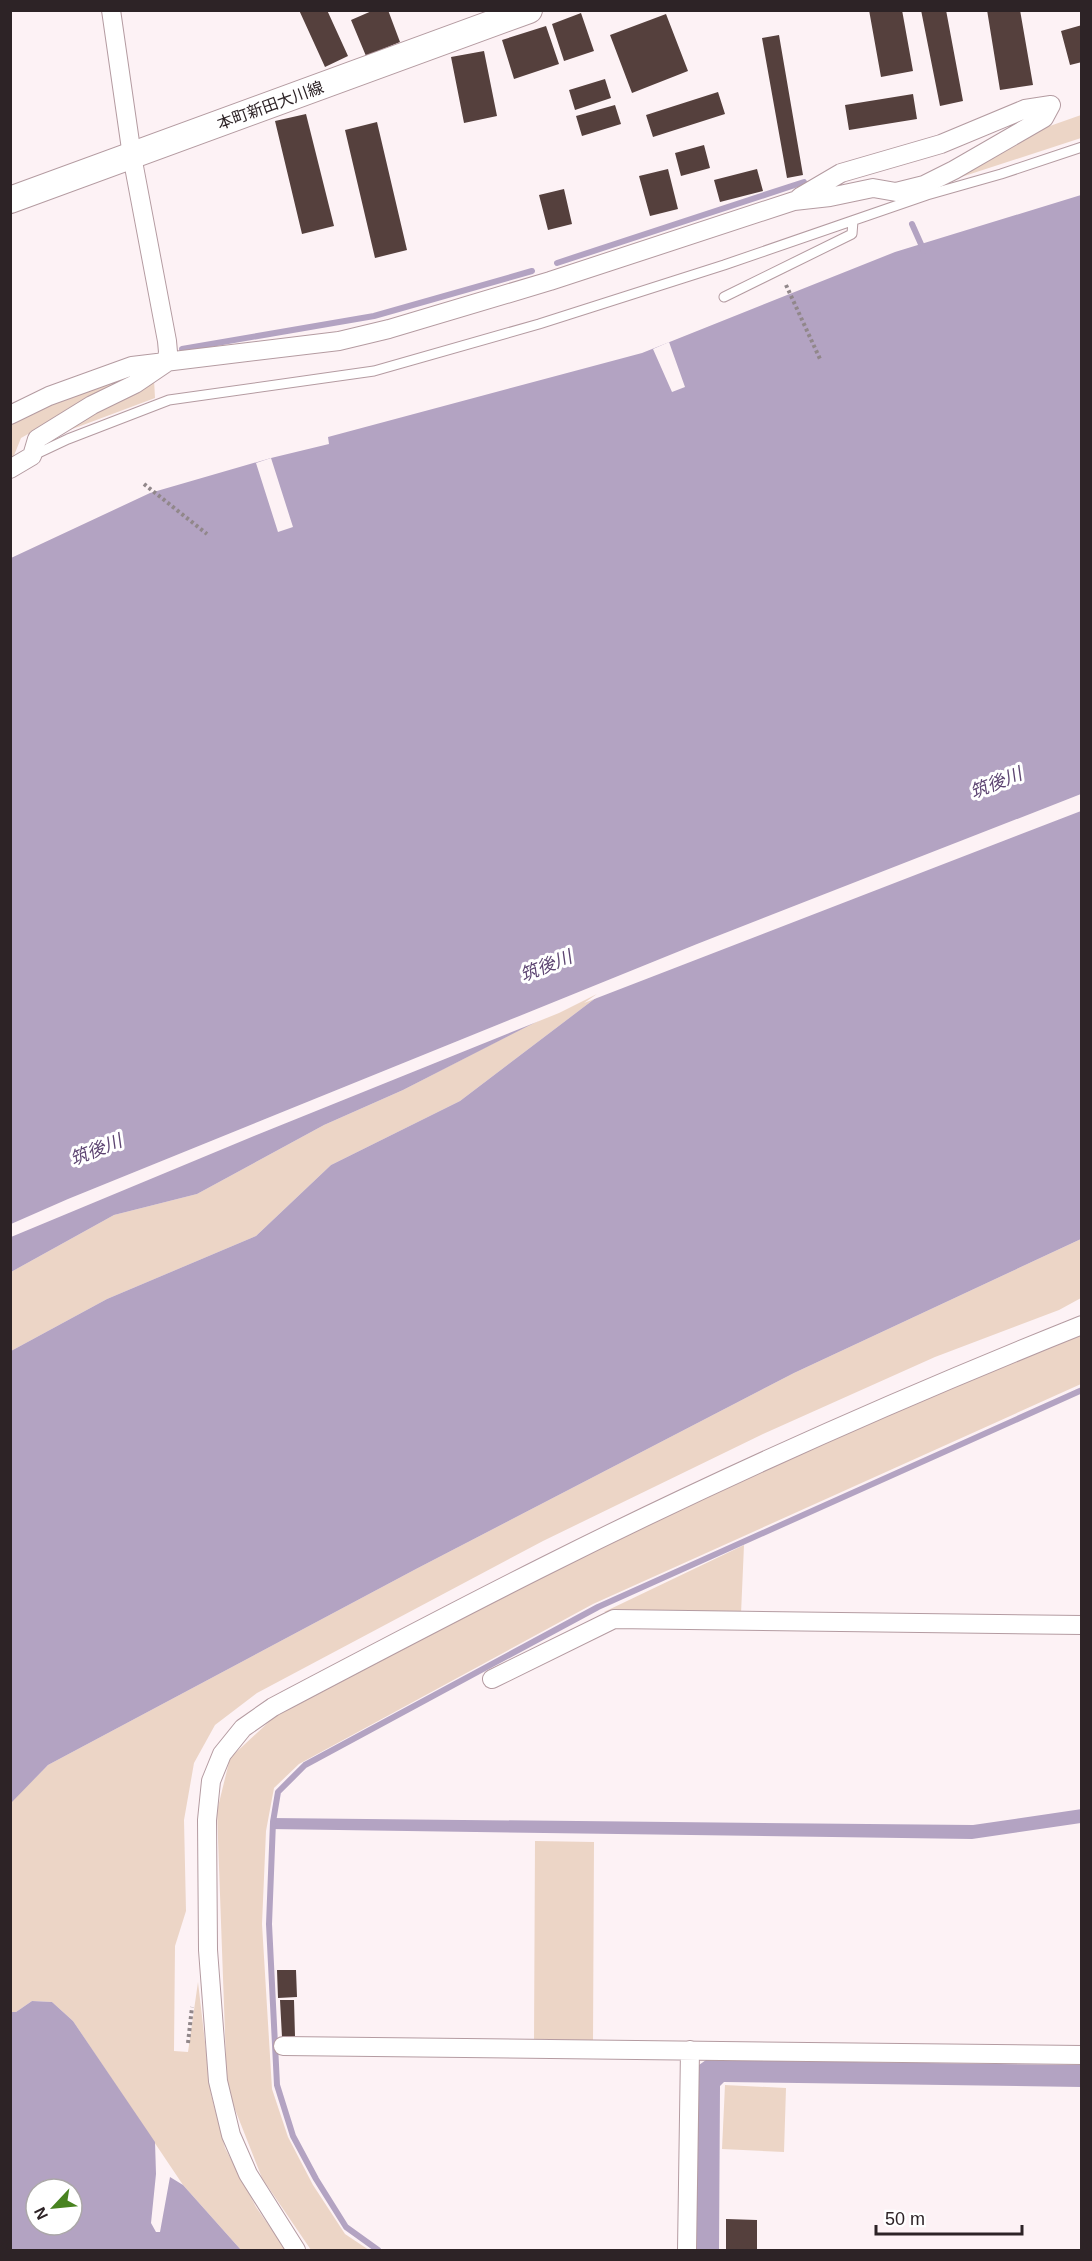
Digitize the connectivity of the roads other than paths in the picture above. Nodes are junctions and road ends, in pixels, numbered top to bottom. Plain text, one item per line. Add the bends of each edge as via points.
1 (111, 10) edge
2 (529, 10) edge
3 (1082, 147) edge
4 (132, 156) junction
5 (926, 190) junction
6 (10, 200) edge
7 (794, 201) junction
8 (853, 221) junction
9 (724, 297) dead end
10 (166, 363) junction
11 (10, 415) edge
12 (32, 456) junction
13 (10, 469) edge
14 (1082, 1325) edge
15 (1082, 1625) edge
16 (492, 1679) dead end
17 (283, 2046) dead end
18 (690, 2050) junction
19 (1082, 2055) edge
20 (296, 2250) edge
21 (687, 2250) edge

1 - 4 street
2 - 4 main road, 本町新田大川線
3 - 5 lane via 1001,174
4 - 6 main road, 本町新田大川線
4 - 10 street via 167,341
5 - 7 street via 896,192 873,188
5 - 7 street via 1044,118 1051,105 1026,109 941,144 841,173
5 - 8 lane
7 - 10 street via 389,329 339,341
8 - 9 lane via 852,234
8 - 12 lane via 539,324 374,371 169,400
10 - 11 street via 132,366 49,396
10 - 12 street via 36,439
12 - 13 street
14 - 20 street via 945,1380 786,1451 548,1564 273,1707 243,1728 222,1754 211,1781 207,1820 208,1950 218,2082 231,2135 248,2174
15 - 16 street via 614,1619
17 - 18 street
18 - 19 street
18 - 21 street

